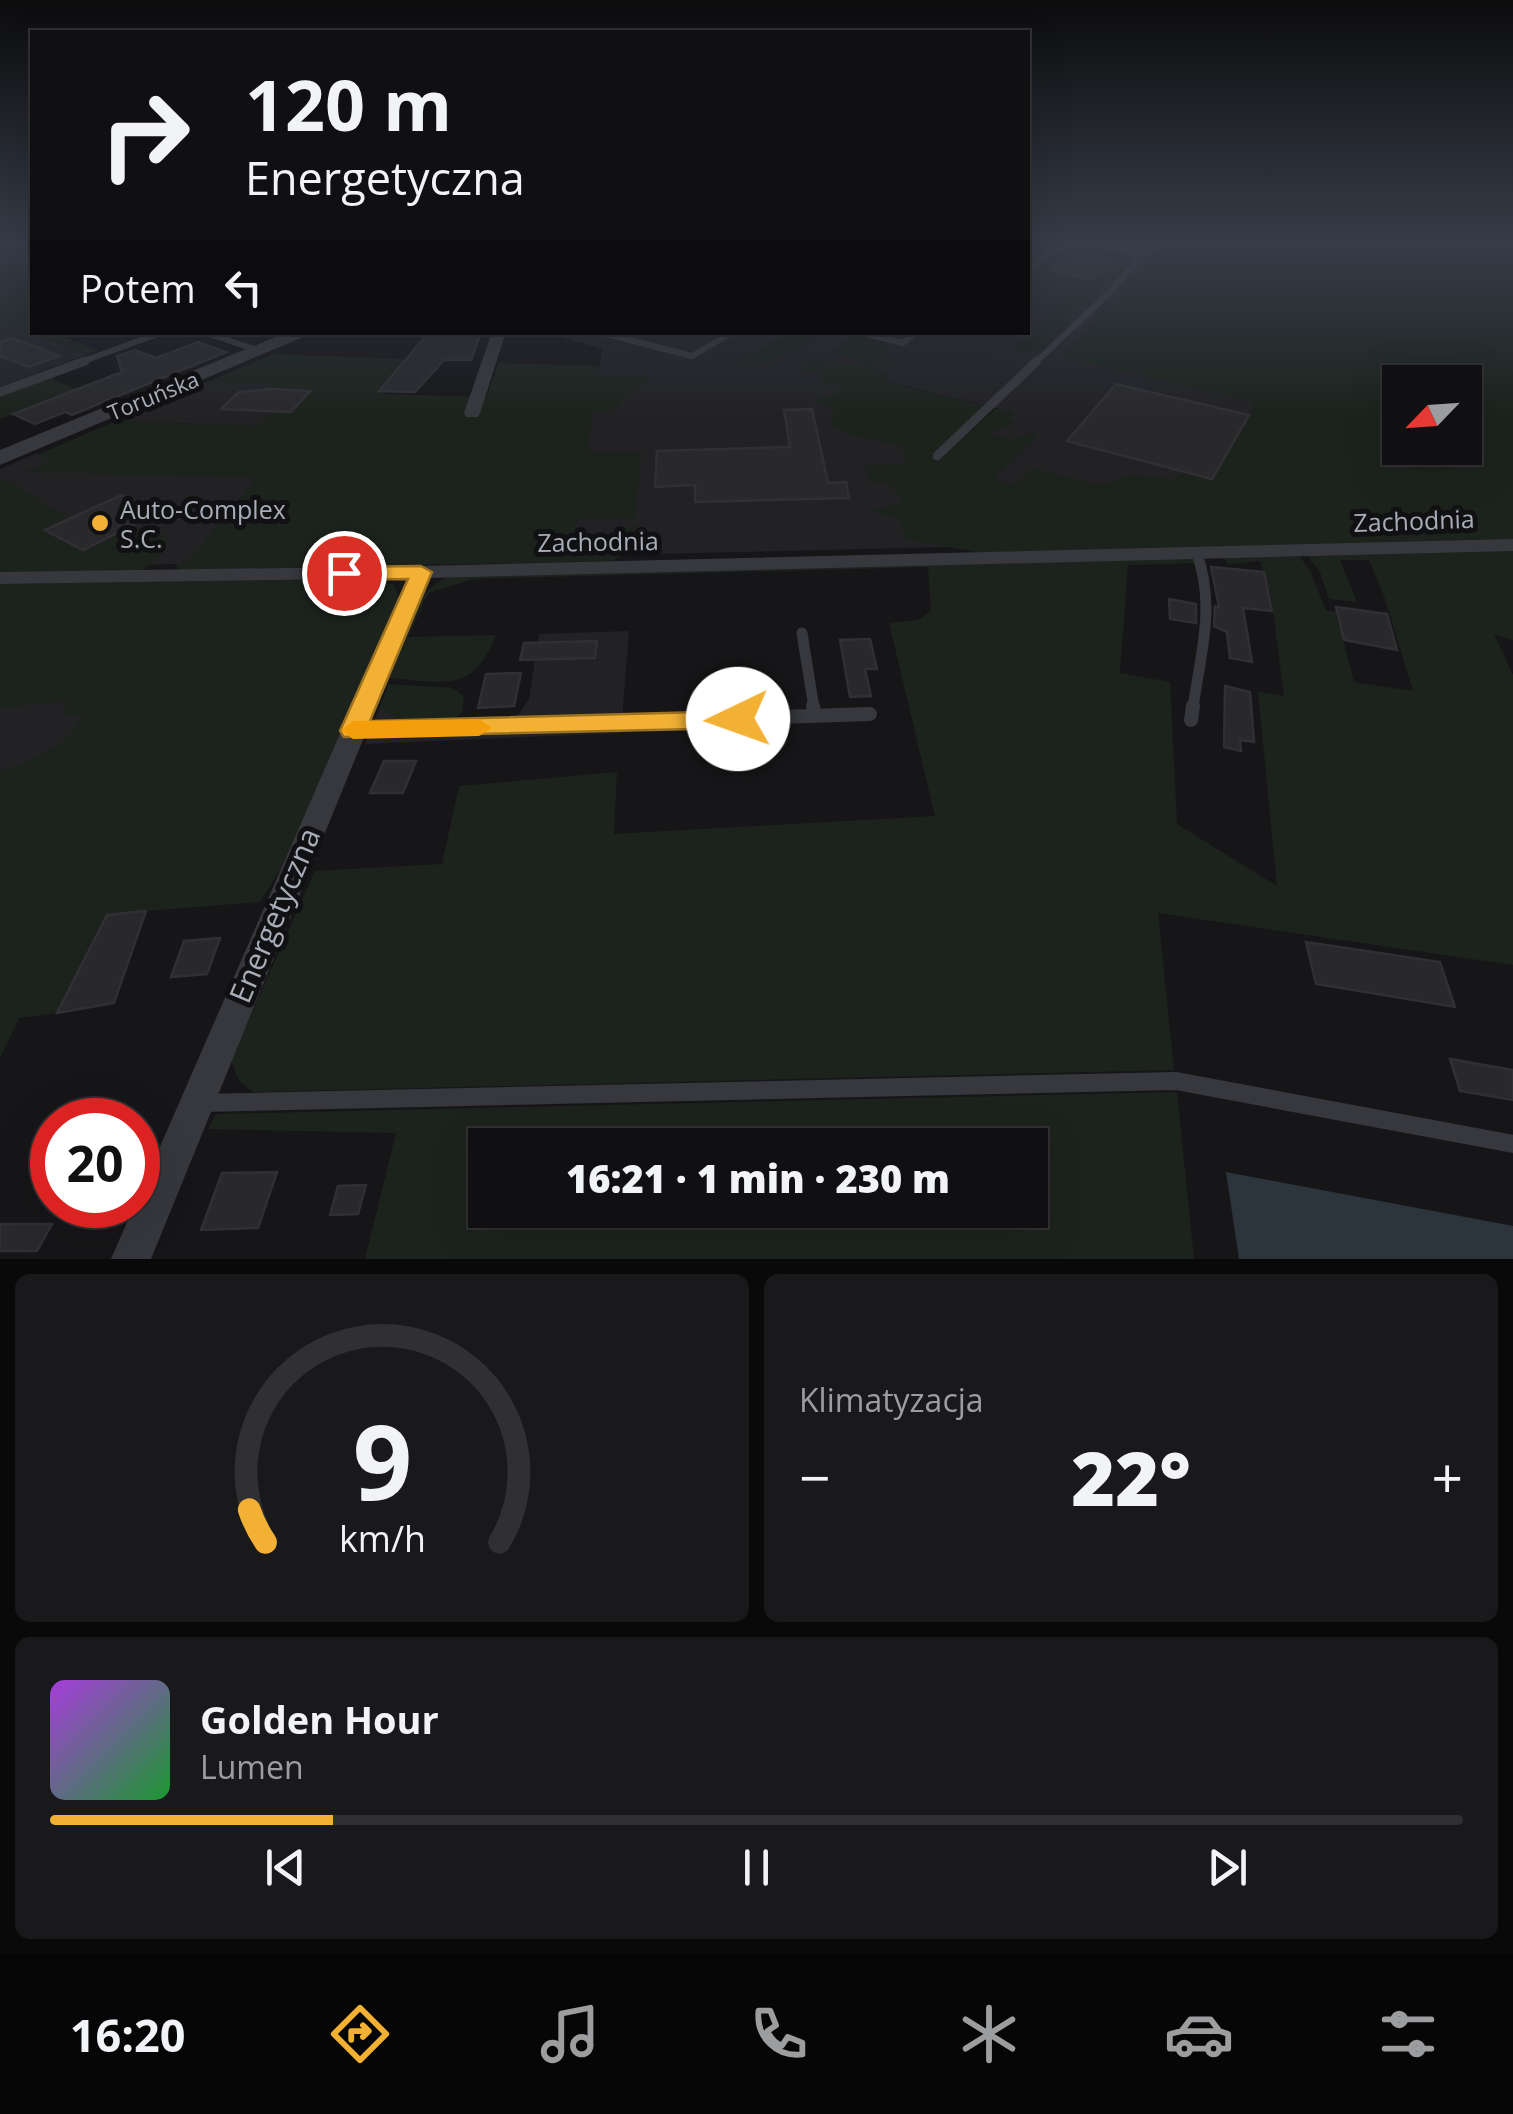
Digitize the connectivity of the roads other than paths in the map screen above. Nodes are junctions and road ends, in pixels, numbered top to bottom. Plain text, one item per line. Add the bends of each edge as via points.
1 (1101, 301) edge
2 (154, 335) edge
3 (213, 335) edge
4 (299, 335) edge
5 (498, 335) edge
6 (610, 335) edge
7 (728, 335) edge
8 (870, 335) edge
9 (914, 335) edge
10 (260, 351) junction
11 (0, 392) edge
12 (472, 413) dead end
13 (2, 455) edge
14 (937, 456) dead end
15 (1513, 545) edge
16 (1197, 554) junction
17 (421, 572) junction
18 (0, 578) edge
19 (802, 633) dead end
20 (870, 714) dead end
21 (816, 716) junction
22 (1191, 720) dead end
23 (353, 731) junction
24 (194, 1103) junction
25 (1513, 1144) edge
26 (131, 1259) edge

1 - 14 lane
2 - 11 lane
3 - 10 lane
4 - 10 street, Toruńska
5 - 12 street
6 - 7 lane via 692,356
8 - 9 lane via 903,344
10 - 13 street, Toruńska
15 - 16 street, Zachodnia
16 - 17 street, Zachodnia
16 - 22 lane via 1205,571 1204,660
17 - 18 street, Zachodnia
17 - 23 street, Energetyczna
19 - 21 lane
20 - 21 lane
21 - 23 lane
23 - 24 street, Energetyczna
24 - 25 lane via 1176,1081
24 - 26 street, Energetyczna

